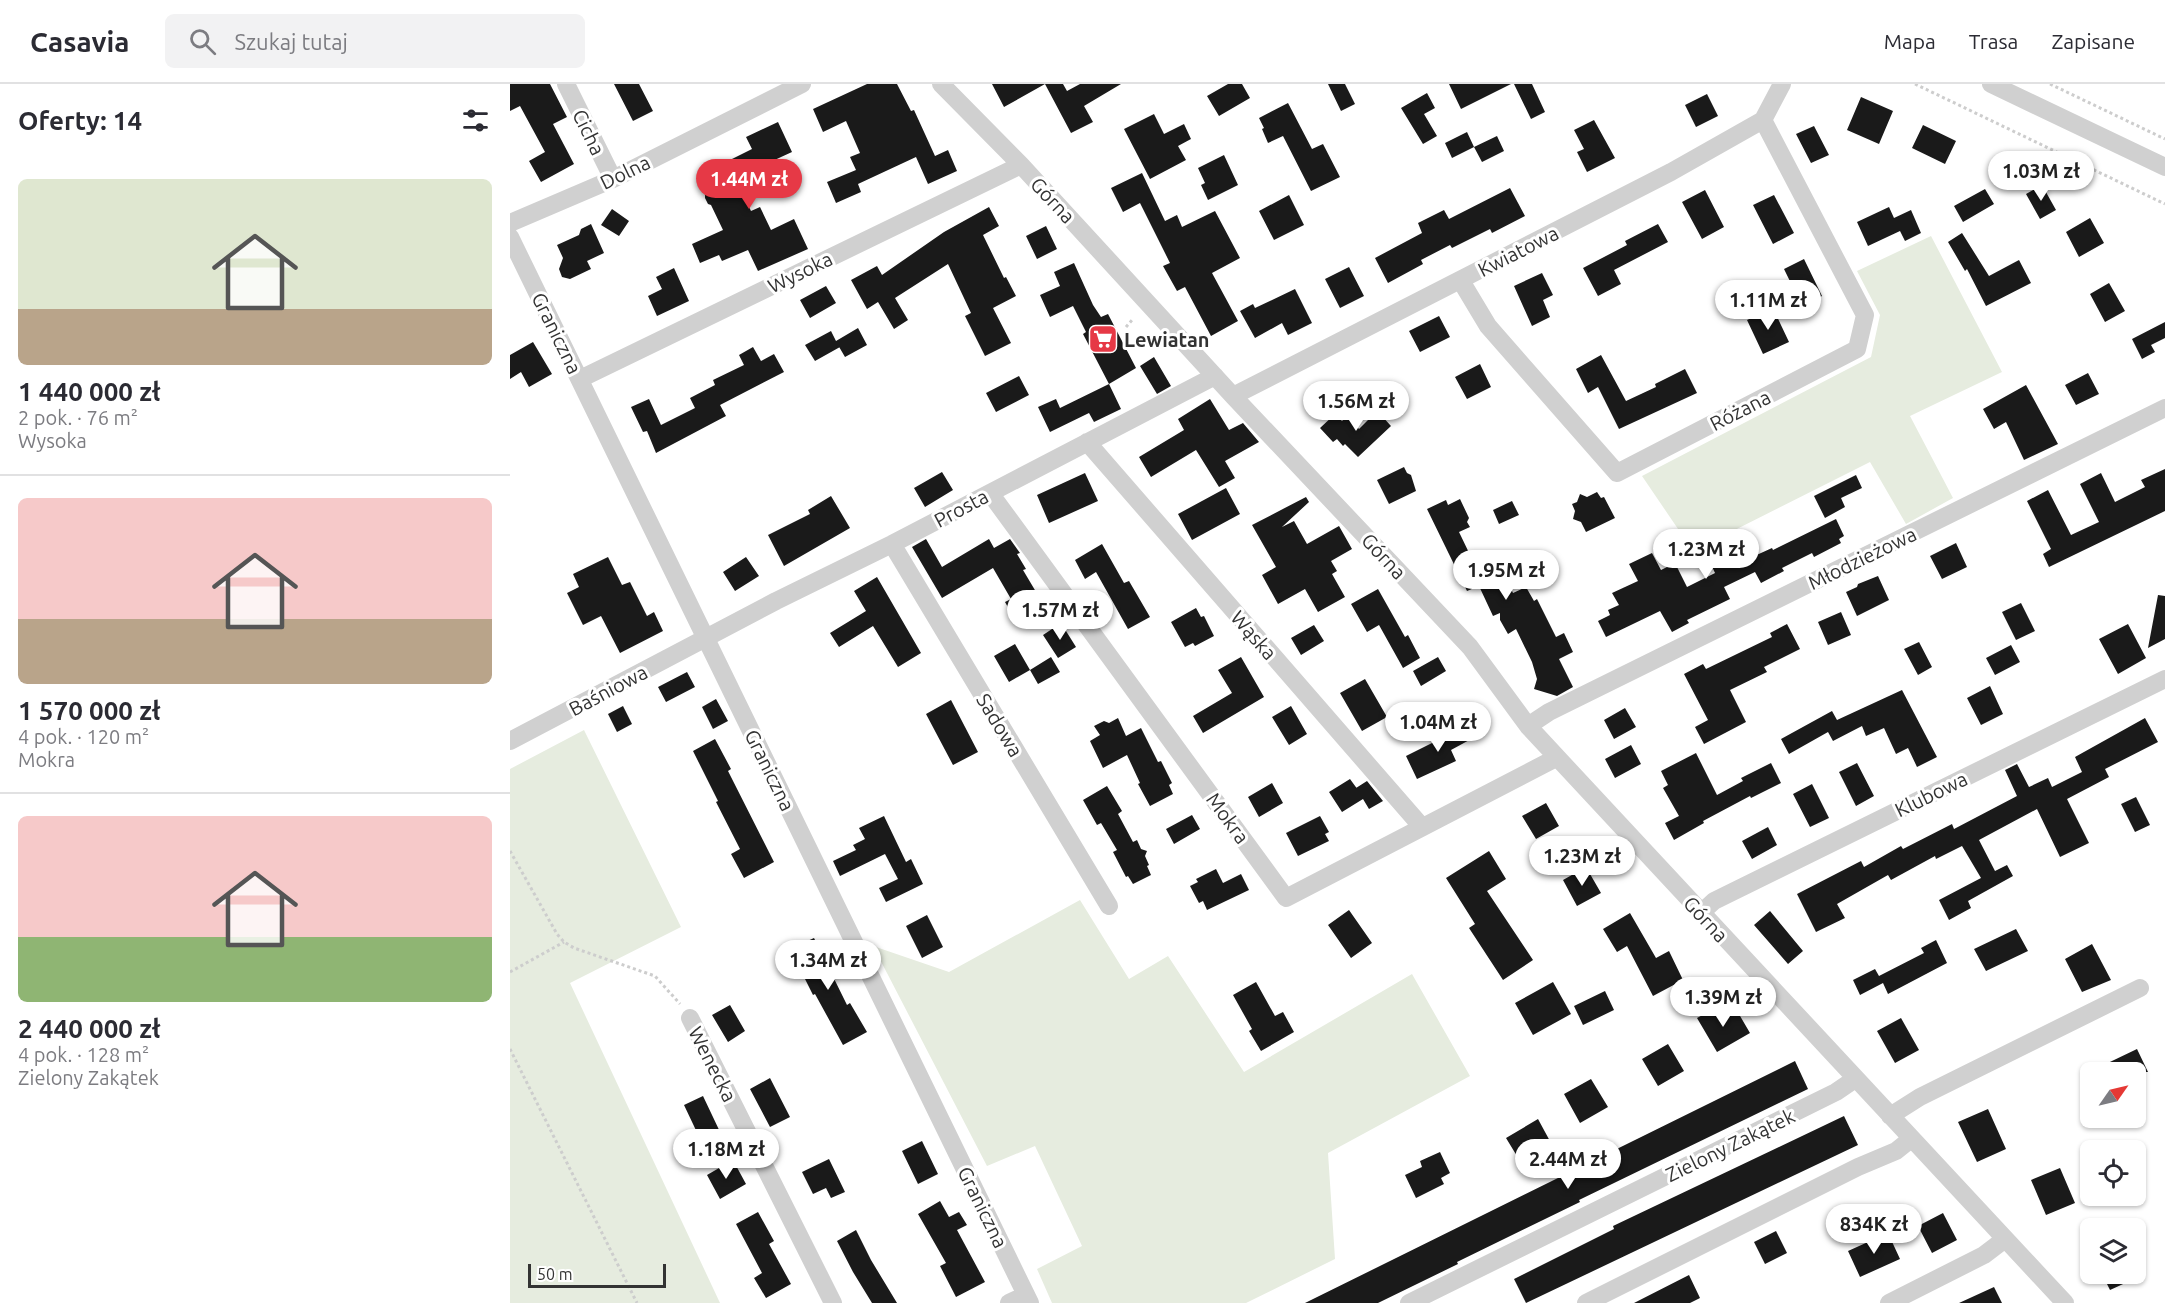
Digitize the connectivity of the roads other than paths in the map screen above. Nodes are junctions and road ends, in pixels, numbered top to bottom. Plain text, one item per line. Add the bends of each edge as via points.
1 (566, 84) edge
2 (802, 84) edge
3 (941, 84) edge
4 (1782, 84) edge
5 (1991, 84) edge
6 (1763, 120) junction
7 (1021, 165) junction
8 (2165, 167) edge
9 (613, 179) junction
10 (510, 223) edge
11 (510, 237) edge
12 (1461, 280) junction
13 (1215, 376) junction
14 (579, 379) junction
15 (1233, 396) junction
16 (2165, 408) edge
17 (1087, 442) junction
18 (990, 493) junction
19 (892, 544) junction
20 (706, 639) junction
21 (2165, 679) edge
22 (1528, 726) junction
23 (510, 741) edge
24 (1556, 758) junction
25 (1422, 827) junction
26 (1109, 906) dead end
27 (1701, 913) junction
28 (2140, 988) dead end
29 (690, 1018) road end
30 (1855, 1079) junction
31 (1890, 1116) junction
32 (1911, 1139) junction
33 (2005, 1239) junction
34 (1028, 1299) edge
35 (833, 1303) edge
36 (1009, 1303) edge
37 (1409, 1303) edge
38 (1586, 1303) edge
39 (1889, 1303) edge
40 (2065, 1303) edge

1 - 9 street, Cicha
2 - 9 street, Dolna
3 - 7 street, Górna
4 - 6 street
5 - 8 street
6 - 12 street, Kwiatowa
6 - 12 street, Różana via 1865,315 1857,349 1617,473 1488,326
7 - 13 street, Górna
7 - 14 street, Wysoka
9 - 10 street, Dolna
11 - 14 street, Graniczna
12 - 15 street, Kwiatowa
13 - 15 street, Górna
13 - 17 street, Prosta
14 - 20 street, Graniczna
15 - 22 street, Górna via 1470,648
16 - 22 street, Młodzieżowa via 1549,712
17 - 18 street, Prosta
17 - 25 street, Wąska
18 - 19 street, Prosta
18 - 25 street, Mokra via 1286,898
19 - 20 street, Prosta
19 - 26 street, Sadowa
20 - 23 street, Baśniowa
20 - 34 street, Graniczna
21 - 27 street, Klubowa via 1714,901
22 - 24 street, Górna
24 - 25 street, Mokra
24 - 27 street, Górna
27 - 30 street, Górna
28 - 31 street
29 - 35 street, Wenecka
30 - 31 street, Górna
30 - 37 street, Zielony Zakątek via 1836,1092
31 - 32 street, Górna
32 - 33 street, Górna
32 - 38 street via 1896,1151
33 - 39 street via 1984,1255
33 - 40 street, Górna
34 - 36 street

